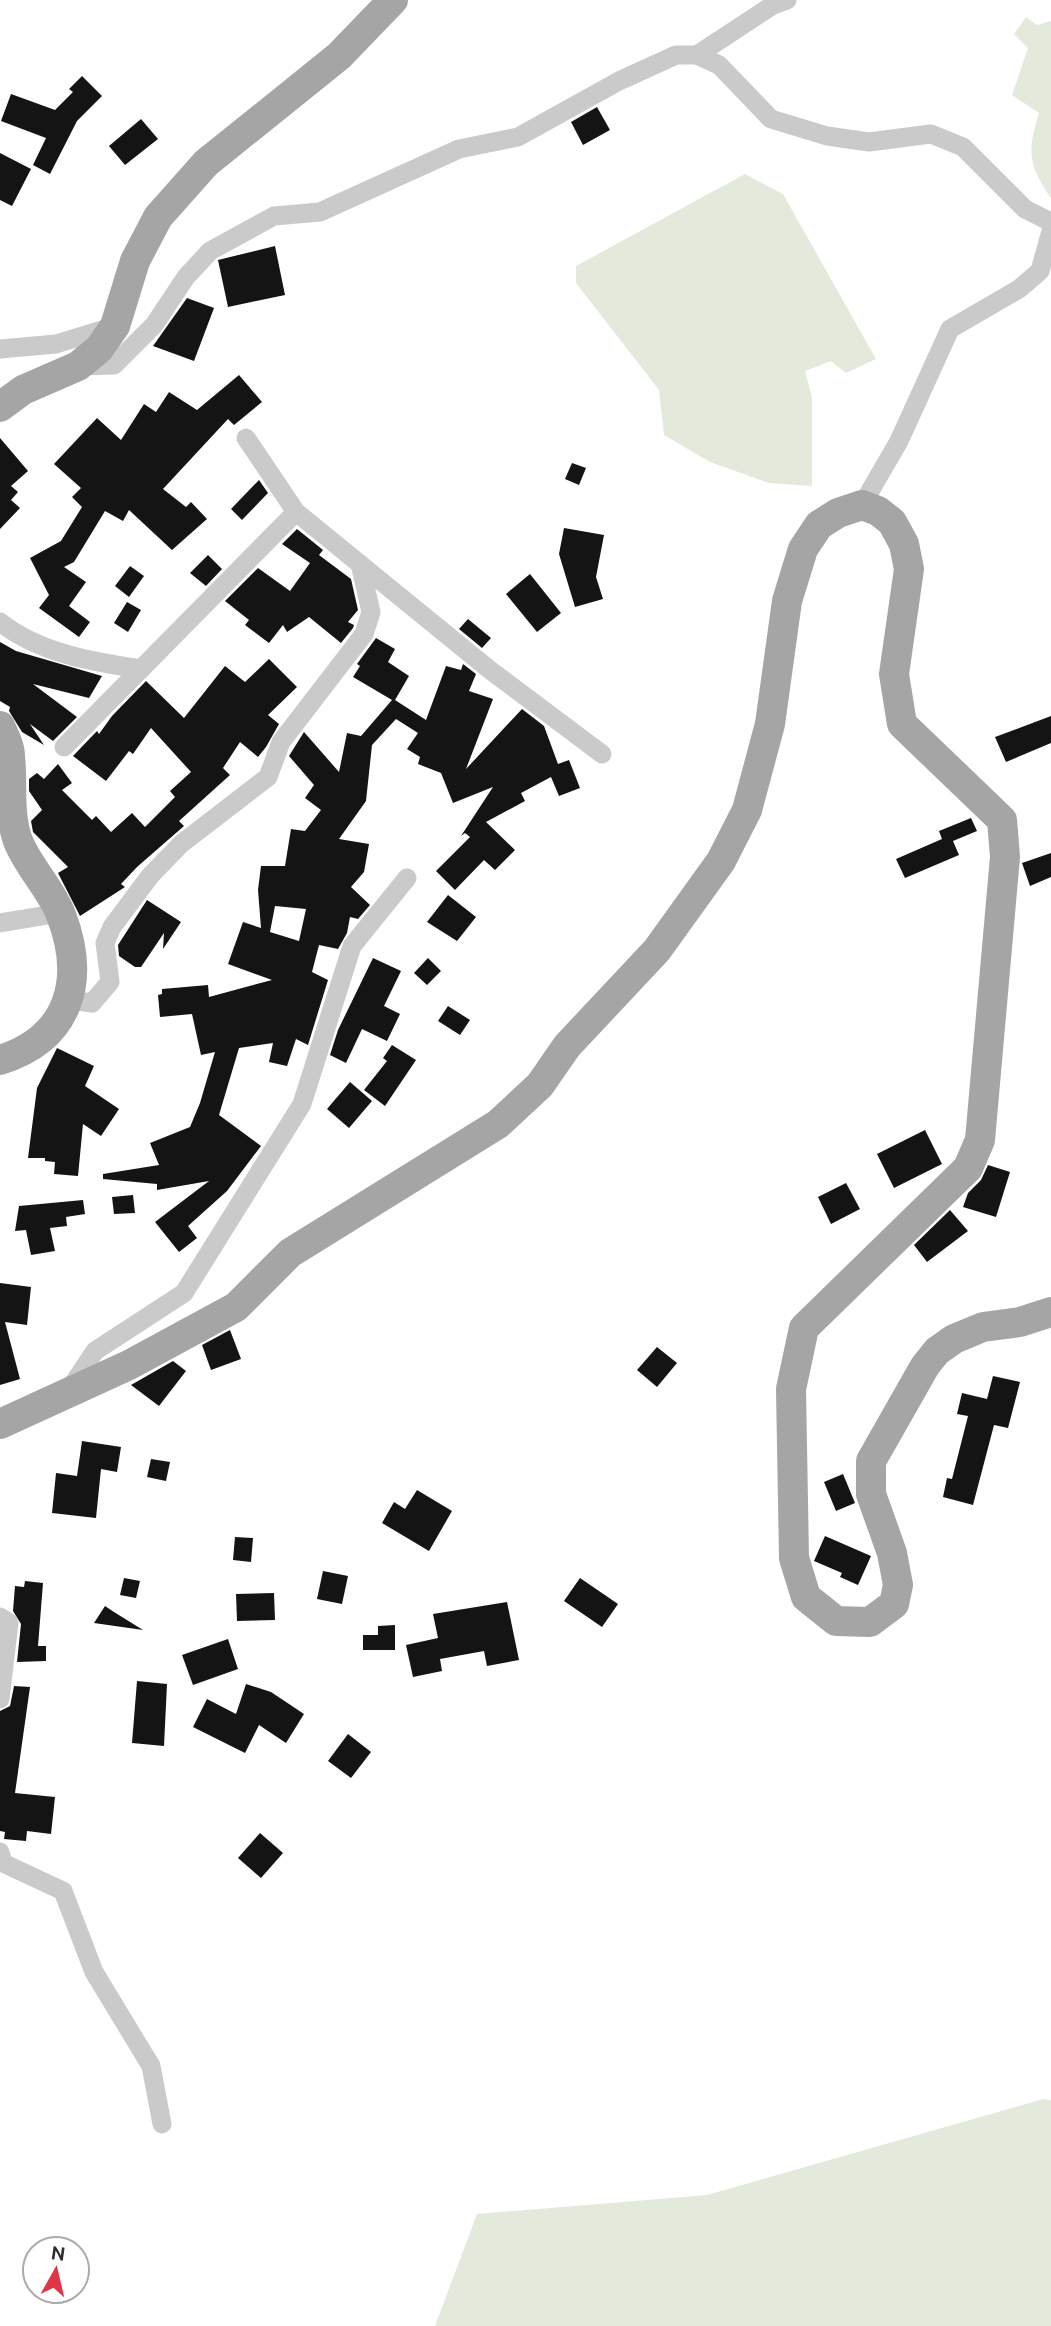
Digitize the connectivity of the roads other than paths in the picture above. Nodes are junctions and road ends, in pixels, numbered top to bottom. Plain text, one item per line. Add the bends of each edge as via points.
1 (393, 0) edge
2 (787, 0) edge
3 (697, 55) junction
4 (1051, 222) edge
5 (1051, 231) edge
6 (115, 326) junction
7 (0, 349) edge
8 (78, 366) junction
9 (0, 407) edge
10 (246, 438) dead end
11 (862, 505) junction
12 (296, 512) junction
13 (360, 564) junction
14 (0, 622) edge
15 (141, 669) junction
16 (0, 726) edge
17 (64, 747) dead end
18 (602, 754) dead end
19 (407, 878) dead end
20 (60, 913) junction
21 (0, 923) edge
22 (70, 1000) junction
23 (0, 1060) edge
24 (1051, 1312) edge
25 (66, 1393) junction
26 (0, 1424) edge
27 (0, 1617) edge
28 (0, 1699) edge
29 (0, 1852) edge
30 (162, 2124) dead end

1 - 6 main road via 339,56 206,163 158,217 135,261
2 - 3 street
3 - 4 street via 719,65 771,119 827,136 869,142 931,134 963,147 1026,209
3 - 8 street via 676,55 518,136 459,149 320,212 274,216 210,251 154,325 114,365
5 - 11 street via 1040,271 1019,289 950,329 899,441
6 - 7 street via 56,344
6 - 8 main road via 99,349
8 - 9 main road via 23,390
10 - 12 street
11 - 24 main road via 892,522 904,544 909,569 894,674 902,724 1002,820 1005,857 980,1140 968,1168 804,1328 796,1355 790,1389 794,1558 806,1597 836,1621 870,1622 894,1604 898,1586 892,1553 871,1494 871,1461 925,1366 954,1339 983,1327
11 - 25 main road via 819,525 803,549 787,601 770,724 747,810 720,862 657,950 567,1046 540,1085 498,1124 290,1253 236,1307
12 - 13 street
12 - 15 street
13 - 18 street
13 - 22 street via 371,612 364,634 281,742 268,777 181,844 112,926 104,943 110,982 92,1003
14 - 15 street via 18,636 90,661
15 - 17 street
16 - 20 main road via 10,753 10,800 17,839
19 - 25 street via 352,946 302,1104 184,1293 95,1351
20 - 21 street
20 - 22 main road via 73,960
22 - 23 main road via 52,1031 15,1056
25 - 26 main road
27 - 28 street via 9,1623
29 - 30 street via 4,1863 63,1891 94,1972 151,2066

